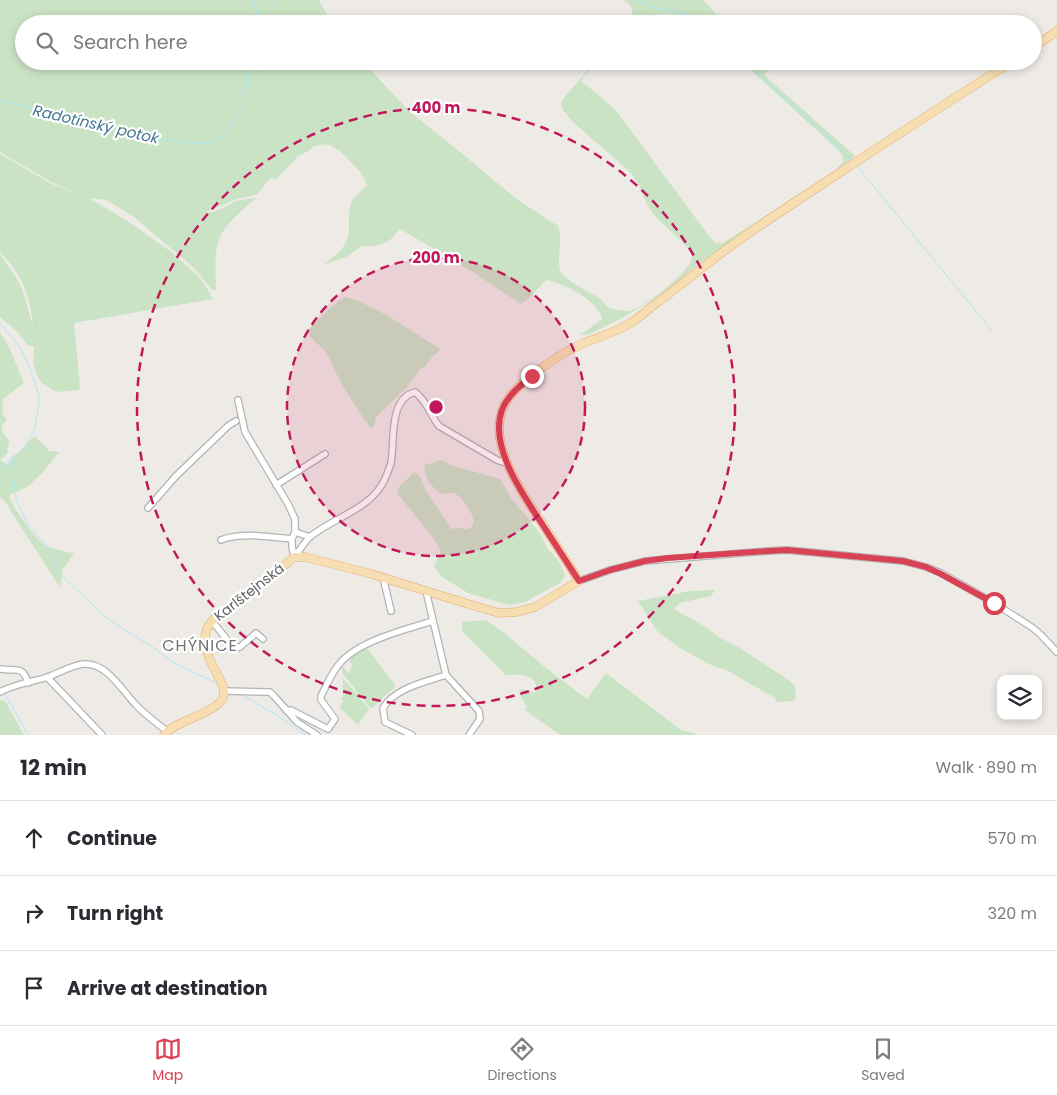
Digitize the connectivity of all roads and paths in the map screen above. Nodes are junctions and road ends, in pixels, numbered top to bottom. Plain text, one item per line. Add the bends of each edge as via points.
1 (1057, 31) edge
2 (1042, 42) edge
3 (999, 70) edge
4 (238, 400) dead end
5 (236, 421) dead end
6 (325, 454) dead end
7 (508, 464) junction
8 (276, 485) junction
9 (148, 508) dead end
10 (295, 532) junction
11 (310, 536) junction
12 (292, 539) junction
13 (221, 540) dead end
14 (294, 556) junction
15 (383, 577) junction
16 (579, 581) junction
17 (426, 591) junction
18 (391, 611) dead end
19 (212, 621) junction
20 (433, 621) junction
21 (263, 639) dead end
22 (1057, 652) edge
23 (0, 669) edge
24 (446, 675) junction
25 (47, 677) junction
26 (28, 682) junction
27 (224, 690) junction
28 (0, 692) edge
29 (288, 712) junction
30 (165, 733) edge
31 (102, 735) edge
32 (317, 735) edge
33 (412, 735) edge
34 (469, 735) edge

1 - 2 main road
3 - 7 main road via 730,246 630,323 559,356 518,387 502,410 498,428
4 - 8 street via 245,432
5 - 9 street via 176,476
6 - 8 street
7 - 11 street via 439,426 420,395 409,393 396,415 391,463 379,490 363,504
7 - 16 main road via 525,498
8 - 10 street via 295,519
10 - 11 street
10 - 12 street
11 - 14 street
12 - 13 street via 248,536
12 - 14 street
14 - 15 main road, Karlštejnská
14 - 19 main road, Karlštejnská via 268,580
15 - 17 main road, Karlštejnská
15 - 18 street
16 - 17 main road, Karlštejnská via 535,607 503,613
16 - 22 street via 645,561 768,551 903,561 926,567 994,603 1037,631
17 - 20 street
19 - 21 street via 232,647 240,647 256,633
19 - 27 main road, Karlštejnská via 205,632 204,642
20 - 24 street
20 - 29 street via 393,633 342,660 321,696 335,719 328,729 291,710
23 - 26 street via 20,670
24 - 33 street via 400,692 383,708 386,722
24 - 34 street via 479,711 480,719
25 - 26 street
25 - 30 street via 82,665 97,666 109,674
25 - 31 street
26 - 28 street
27 - 29 street via 270,692
27 - 30 main road via 223,698 215,706
29 - 32 street

